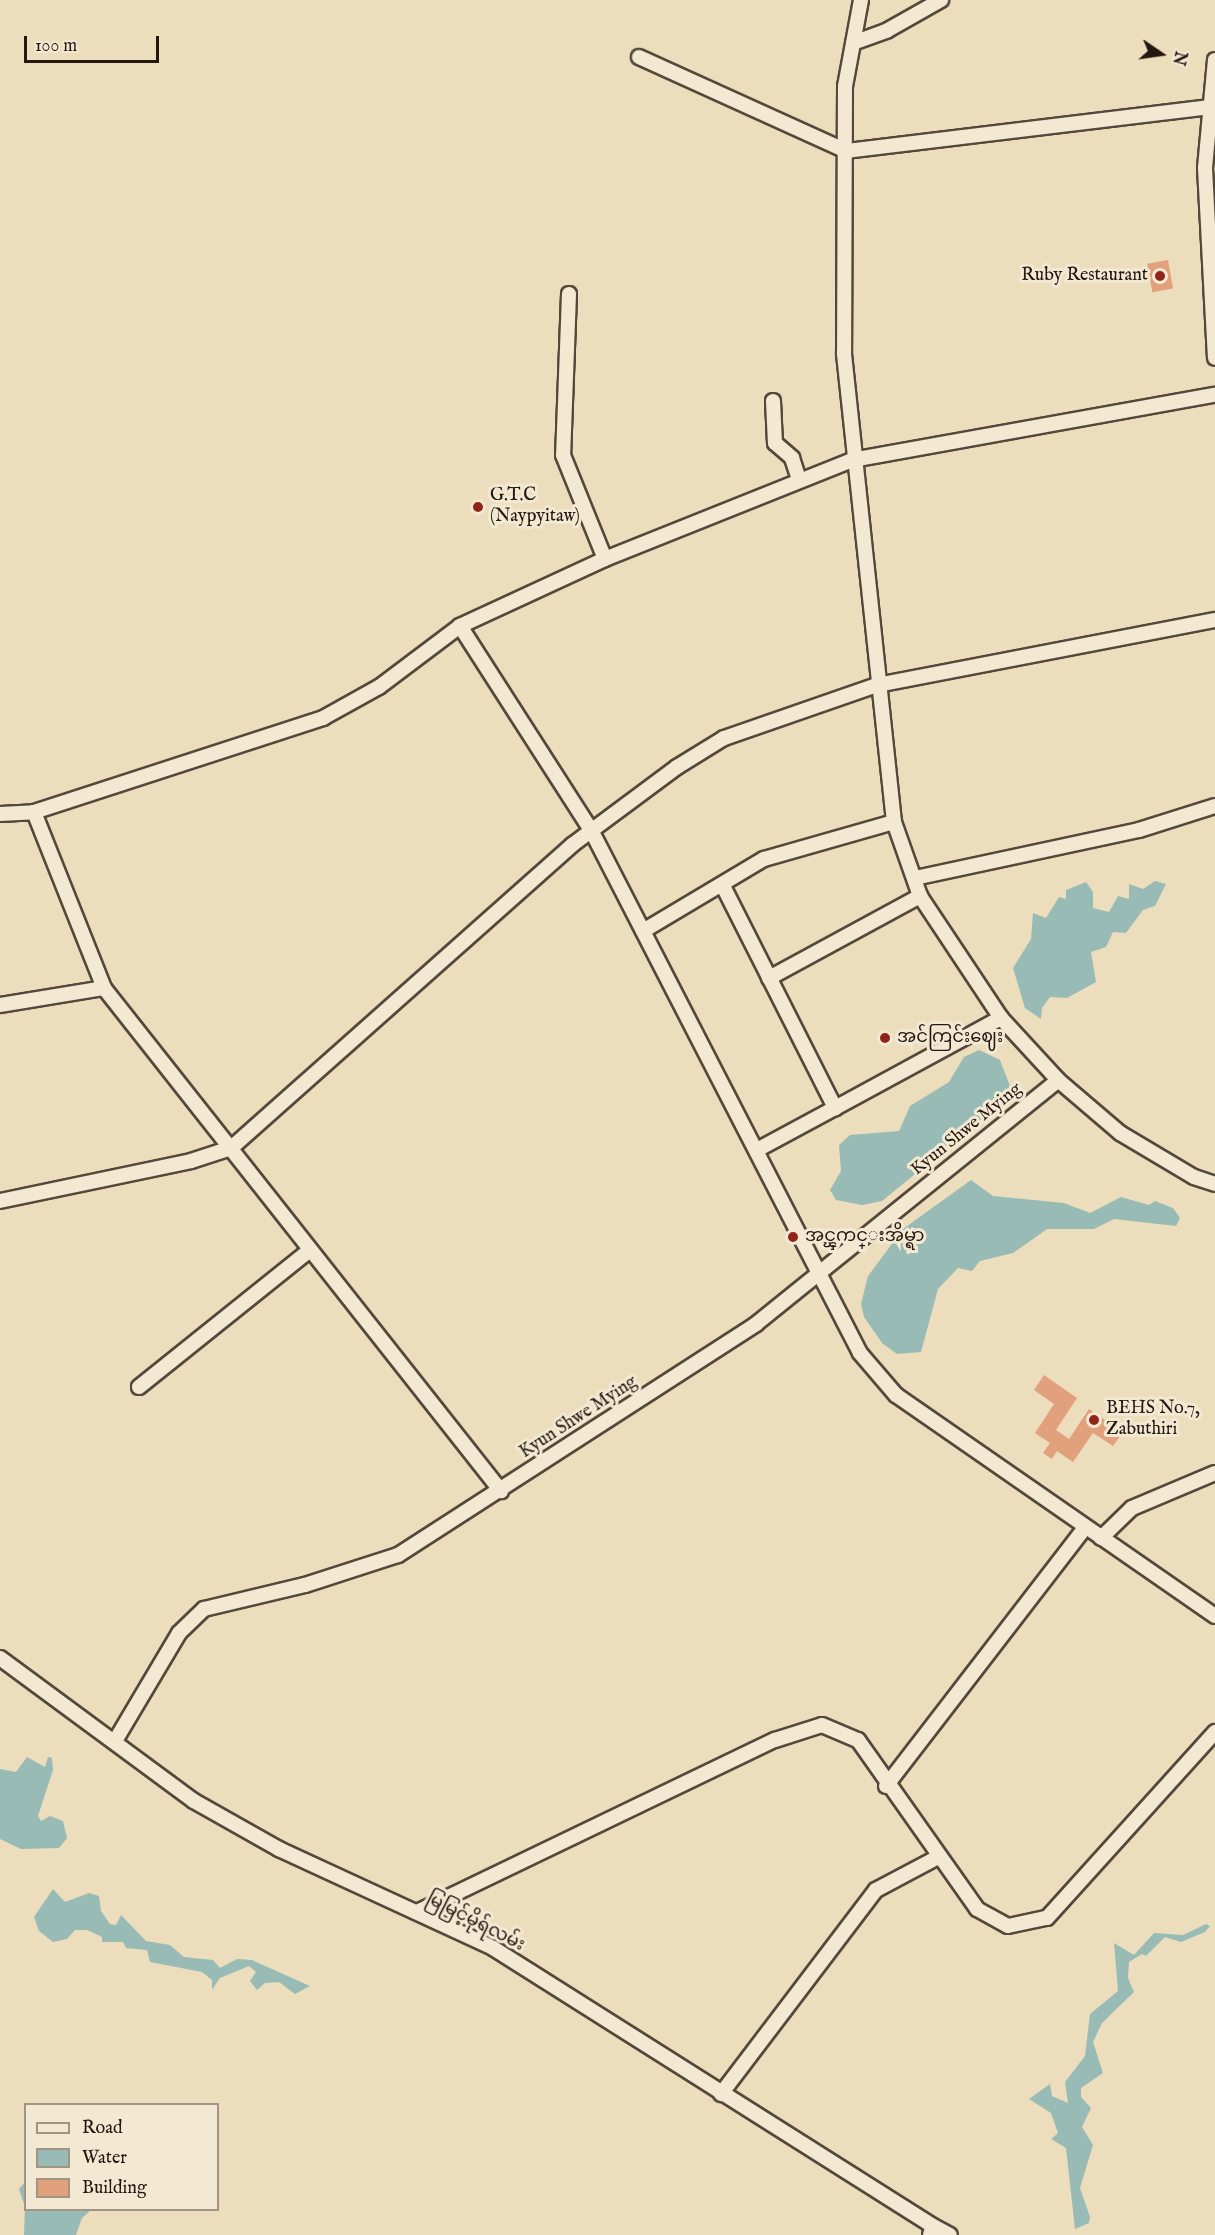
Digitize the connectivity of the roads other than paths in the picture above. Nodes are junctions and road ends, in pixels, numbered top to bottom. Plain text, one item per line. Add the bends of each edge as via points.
1 (861, 0) edge
2 (941, 0) edge
3 (853, 43) junction
4 (639, 57) dead end
5 (1215, 60) edge
6 (1207, 108) junction
7 (846, 151) junction
8 (569, 294) dead end
9 (1215, 358) edge
10 (1215, 395) edge
11 (773, 401) dead end
12 (852, 460) junction
13 (799, 479) junction
14 (605, 559) junction
15 (1215, 620) edge
16 (460, 626) junction
17 (877, 685) junction
18 (1215, 806) edge
19 (34, 812) junction
20 (0, 814) edge
21 (894, 822) junction
22 (591, 831) junction
23 (915, 878) junction
24 (723, 886) junction
25 (920, 896) junction
26 (643, 931) junction
27 (769, 978) junction
28 (104, 988) junction
29 (0, 1005) edge
30 (1001, 1018) junction
31 (1058, 1080) junction
32 (835, 1108) junction
33 (231, 1148) junction
34 (756, 1150) junction
35 (1215, 1184) edge
36 (0, 1201) edge
37 (310, 1250) junction
38 (816, 1273) junction
39 (139, 1387) dead end
40 (1215, 1473) edge
41 (501, 1491) junction
42 (1085, 1527) junction
43 (1101, 1538) junction
44 (1215, 1616) edge
45 (0, 1658) edge
46 (1215, 1732) edge
47 (114, 1741) junction
48 (886, 1786) junction
49 (938, 1857) junction
50 (417, 1912) junction
51 (721, 2094) junction
52 (932, 2230) edge
53 (950, 2235) edge

1 - 3 street
2 - 3 street via 888,30
3 - 7 street via 845,86
4 - 7 street
5 - 6 street
6 - 7 street
6 - 9 street via 1205,168
7 - 12 street via 844,354
8 - 14 street via 563,455
10 - 12 street
11 - 13 street via 775,443 792,458
12 - 13 street
12 - 17 street
13 - 14 street
14 - 16 street
15 - 17 street
16 - 19 street via 379,687 323,718
16 - 22 street
17 - 21 street
17 - 22 street via 724,738
18 - 23 street via 1139,830
19 - 20 street
19 - 28 street
21 - 23 street
21 - 24 street via 764,859
22 - 26 street
22 - 33 street
23 - 25 street
24 - 26 street
24 - 27 street
25 - 27 street
25 - 30 street
26 - 34 street
27 - 32 street
28 - 29 street
28 - 33 street via 141,1040
30 - 31 street
30 - 32 street
31 - 35 street via 1120,1133 1194,1178
31 - 38 street, Kyun Shwe Mying
32 - 34 street
33 - 36 street via 191,1161
33 - 37 street
34 - 38 street
37 - 39 street
37 - 41 street
38 - 41 street, Kyun Shwe Mying via 756,1324
38 - 42 street via 860,1353 896,1395
40 - 43 street via 1132,1508
41 - 47 street, Kyun Shwe Mying via 398,1555 305,1585 204,1609 179,1633
42 - 43 street
42 - 48 street
43 - 44 street
45 - 47 street, မြမြင့်မိုရ်လမ်း
46 - 49 street via 1047,1918 1008,1926 977,1909
47 - 50 street, မြမြင့်မိုရ်လမ်း via 213,1812 279,1849
48 - 49 street
48 - 50 street via 858,1740 822,1725 775,1740
49 - 51 street via 876,1890
50 - 51 street, မြမြင့်မိုရ်လမ်း via 493,1948
51 - 52 street, မြမြင့်မိုရ်လမ်း
52 - 53 street, မြမြင့်မိုရ်လမ်း

